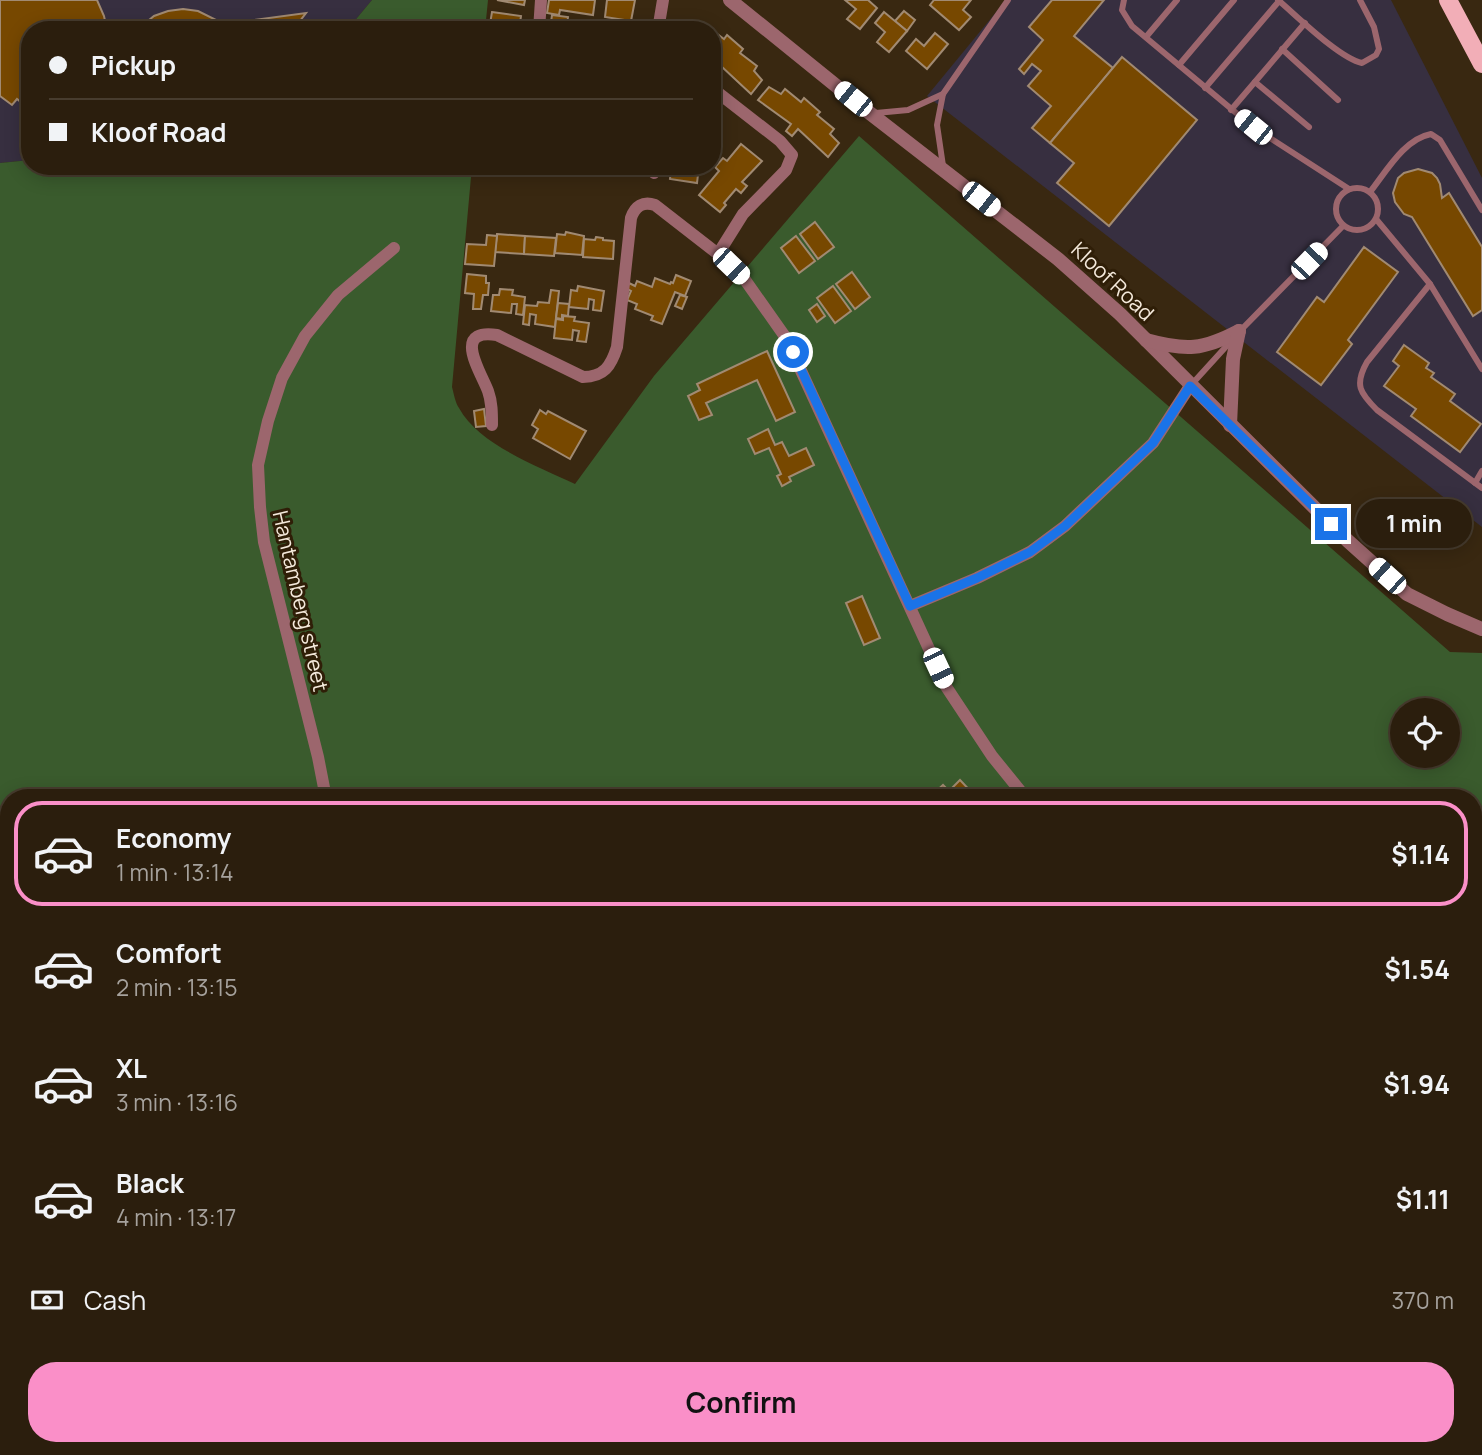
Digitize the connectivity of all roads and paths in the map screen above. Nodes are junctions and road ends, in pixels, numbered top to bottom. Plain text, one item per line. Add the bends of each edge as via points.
1 (541, 0) edge
2 (663, 0) edge
3 (730, 0) edge
4 (1008, 0) edge
5 (1124, 0) edge
6 (1177, 0) edge
7 (1234, 0) edge
8 (1279, 0) edge
9 (1360, 0) edge
10 (1448, 0) edge
11 (540, 21) edge
12 (660, 21) edge
13 (1305, 23) junction
14 (1146, 37) junction
15 (1282, 50) junction
16 (1482, 64) edge
17 (1179, 65) junction
18 (1255, 82) junction
19 (1205, 88) junction
20 (943, 94) junction
21 (721, 95) edge
22 (1338, 100) dead end
23 (1231, 110) junction
24 (871, 114) junction
25 (1309, 127) dead end
26 (943, 169) junction
27 (1349, 189) junction
28 (1370, 192) junction
29 (1482, 210) edge
30 (1376, 219) junction
31 (1343, 226) junction
32 (394, 248) dead end
33 (718, 254) junction
34 (1430, 284) junction
35 (1240, 331) junction
36 (1145, 340) junction
37 (1482, 369) edge
38 (1190, 386) junction
39 (492, 425) dead end
40 (1230, 425) junction
41 (1482, 471) edge
42 (1475, 483) junction
43 (1482, 488) edge
44 (910, 606) junction
45 (1447, 614) junction
46 (1482, 619) edge
47 (1482, 629) edge
48 (324, 789) edge
49 (1020, 789) edge

1 - 11 street
2 - 12 street
3 - 24 street, Kloof Road
4 - 20 lane
5 - 14 lane via 1125,18
6 - 14 lane
7 - 17 lane
8 - 13 lane
8 - 19 lane
9 - 13 lane via 1379,48 1362,63 1353,61
10 - 16 main road
13 - 15 lane
14 - 17 lane
15 - 18 lane
15 - 22 lane
17 - 19 lane
18 - 23 lane
18 - 25 lane
19 - 23 lane
20 - 24 lane via 908,110
20 - 26 lane via 937,125
21 - 33 street via 792,155 786,170 743,214
23 - 27 lane
24 - 26 street, Kloof Road
26 - 36 street, Kloof Road via 1058,259
27 - 28 lane
27 - 31 lane via 1335,206
28 - 29 lane via 1409,144 1431,134 1440,140
28 - 30 lane via 1378,205
30 - 31 lane via 1357,231
30 - 34 lane
31 - 35 lane
32 - 48 street, Hantamberg street via 338,295 305,336 282,378 258,465 264,542
33 - 39 street via 655,205 640,205 631,218 612,363 606,371 583,377 497,335 477,337 471,356 489,392
33 - 44 street via 743,277 786,338
34 - 37 lane
34 - 42 lane via 1367,362 1359,386 1377,410
35 - 36 street via 1215,344 1190,348
35 - 38 lane
35 - 40 street via 1233,359
36 - 38 street, Kloof Road
38 - 40 street, Kloof Road
38 - 44 street via 1153,443 1065,526 1030,552
40 - 45 street, Kloof Road via 1407,594
41 - 42 lane
42 - 43 lane
44 - 49 street via 947,688
45 - 46 street
45 - 47 street, Kloof Road

